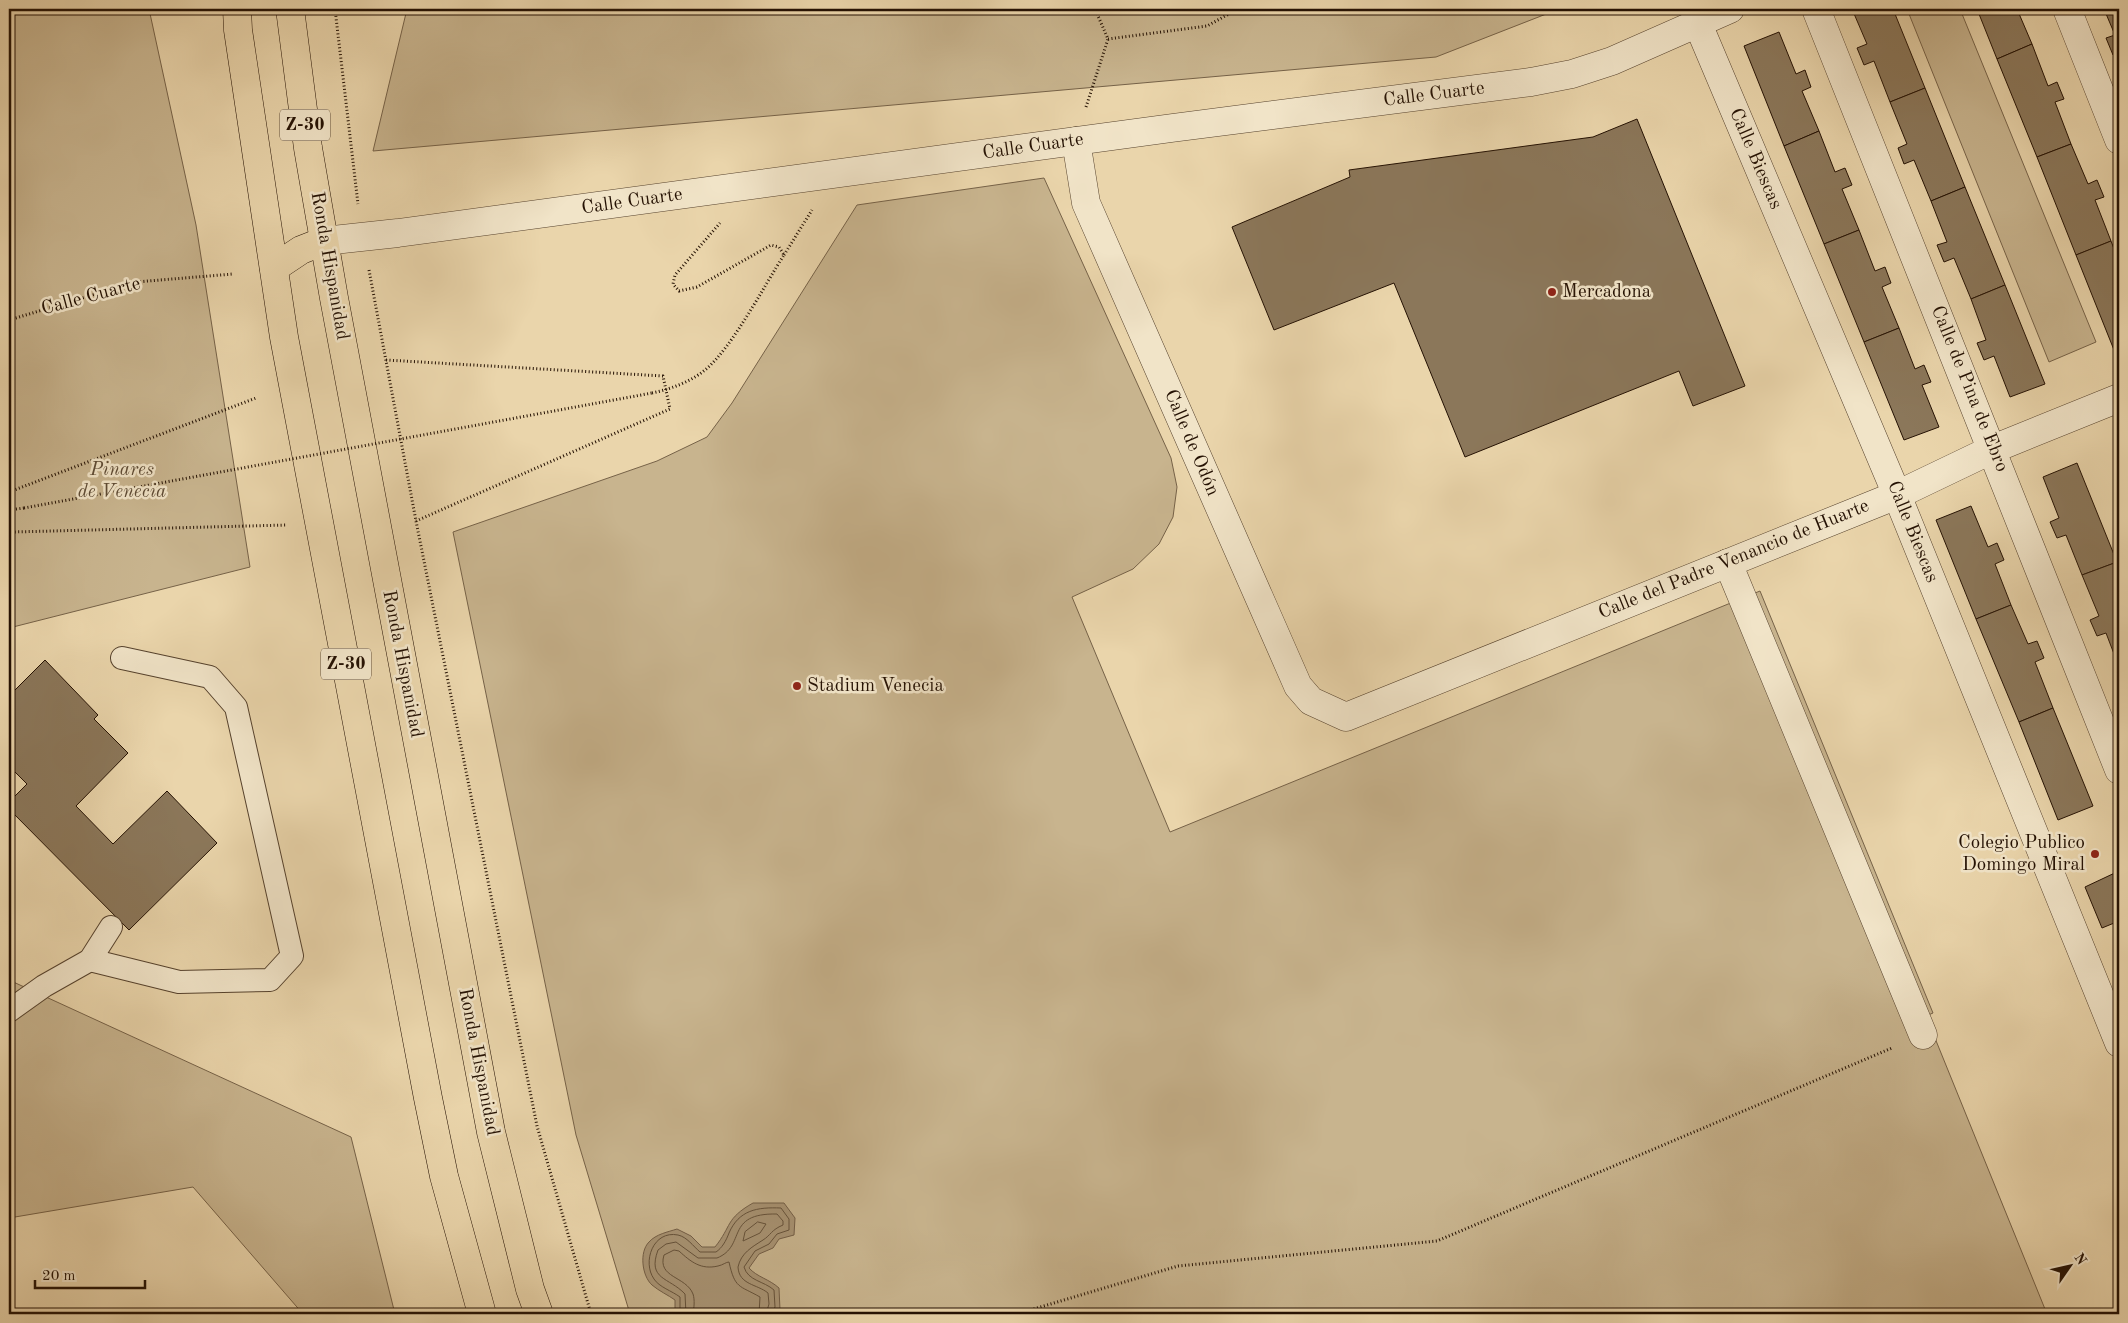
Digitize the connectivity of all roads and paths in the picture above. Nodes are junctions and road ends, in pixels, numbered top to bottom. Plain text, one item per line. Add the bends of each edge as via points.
1 (236, 9) edge
2 (290, 9) edge
3 (335, 9) edge
4 (1095, 9) edge
5 (1238, 9) edge
6 (1730, 9) edge
7 (1816, 9) edge
8 (2067, 9) edge
9 (1698, 24) junction
10 (1108, 39) junction
11 (2119, 140) edge
12 (1076, 141) junction
13 (836, 174) junction
14 (754, 184) junction
15 (355, 188) dead end
16 (324, 241) junction
17 (784, 255) junction
18 (274, 268) junction
19 (233, 274) dead end
20 (372, 287) dead end
21 (9, 320) edge
22 (386, 360) junction
23 (666, 390) junction
24 (256, 398) dead end
25 (2119, 398) edge
26 (1993, 450) junction
27 (9, 492) edge
28 (1897, 495) junction
29 (9, 509) edge
30 (416, 521) junction
31 (320, 524) junction
32 (1728, 563) junction
33 (122, 658) dead end
34 (1346, 717) joint
35 (2119, 770) edge
36 (111, 926) dead end
37 (90, 960) junction
38 (9, 1011) edge
39 (1922, 1035) joint
40 (2119, 1043) edge
41 (482, 1314) edge
42 (539, 1314) edge
43 (591, 1314) edge
44 (1017, 1314) edge

1 - 18 highway, Z-30
2 - 16 highway, Ronda Hispanidad / Z-30
3 - 15 path, Ronda Hispanidad
4 - 10 path
5 - 10 path via 1207,26
6 - 9 street, Calle Cuarte
7 - 26 street, Calle de Pina de Ebro
8 - 11 street
9 - 12 street, Calle Cuarte via 1612,61 1572,74 1531,82
9 - 28 street, Calle Biescas
10 - 12 path
12 - 13 street, Calle Cuarte
12 - 34 street, Calle de Odón via 1086,203 1298,686 1311,701
13 - 14 street, Calle Cuarte
13 - 17 path
14 - 16 street, Calle Cuarte via 398,234
14 - 17 path via 675,275 673,284 678,291 697,287 771,245 779,247
16 - 18 highway via 302,250
16 - 42 highway, Ronda Hispanidad / Z-30 via 491,1132
17 - 23 path via 727,345 705,370
18 - 31 highway, Z-30
19 - 21 path, Calle Cuarte via 136,282
20 - 22 path, Ronda Hispanidad
22 - 23 path via 663,376
22 - 30 path, Ronda Hispanidad
23 - 29 path, bridge
23 - 30 path via 670,409
24 - 27 path
25 - 26 street, Calle del Padre Venancio de Huarte
26 - 28 street, Calle del Padre Venancio de Huarte
26 - 35 street, Calle de Pina de Ebro
28 - 32 street, Calle del Padre Venancio de Huarte
28 - 40 street, Calle Biescas
29 - 31 path via 13,532
30 - 43 path, Ronda Hispanidad via 537,1126
31 - 41 highway, Z-30 via 444,1176
32 - 34 street, Calle del Padre Venancio de Huarte
32 - 39 street
33 - 37 lane via 210,677 236,707 292,956 270,980 179,982
36 - 37 lane
37 - 38 lane via 44,986
39 - 44 path via 1437,1241 1178,1266

